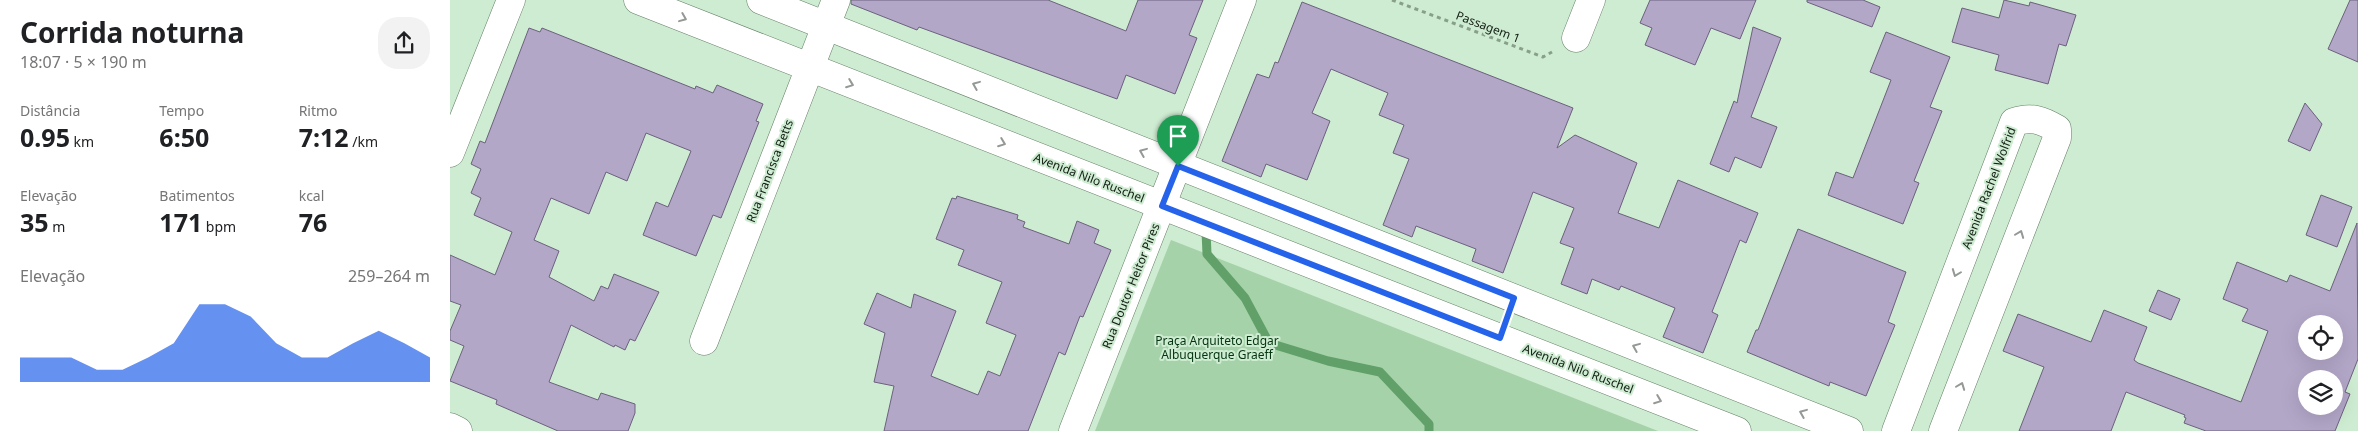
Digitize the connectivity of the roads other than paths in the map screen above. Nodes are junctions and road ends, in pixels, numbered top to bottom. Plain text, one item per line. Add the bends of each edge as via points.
1 (511, 0) edge
2 (638, 0) edge
3 (761, 0) edge
4 (836, 0) edge
5 (1242, 0) edge
6 (1591, 0) edge
7 (826, 26) junction
8 (1576, 38) road end
9 (810, 68) junction
10 (450, 153) edge
11 (1178, 166) junction
12 (1162, 206) junction
13 (1514, 298) junction
14 (1500, 338) junction
15 (704, 341) dead end
16 (450, 427) edge
17 (458, 431) edge
18 (1073, 431) edge
19 (1737, 431) edge
20 (1848, 431) edge
21 (1896, 431) edge
22 (1943, 431) edge

1 - 10 street
2 -> 9 street, Avenida Nilo Ruschel
3 - 7 street
4 - 7 street, Rua Francisca Betts
5 - 11 street, Rua Doutor Heitor Pires
6 - 8 street
7 - 9 street, Rua Francisca Betts
11 -> 7 street
9 -> 12 street, Avenida Nilo Ruschel
9 - 15 street, Rua Francisca Betts
11 - 12 street, Rua Doutor Heitor Pires
11 - 13 street
12 - 14 street, Avenida Nilo Ruschel
12 - 18 street, Rua Doutor Heitor Pires
13 - 14 street
20 -> 13 street
14 -> 19 street, Avenida Nilo Ruschel
16 - 17 street
22 -> 21 street, Avenida Rachel Wolfrid via 2057,138 2057,129 2033,118 2014,122

